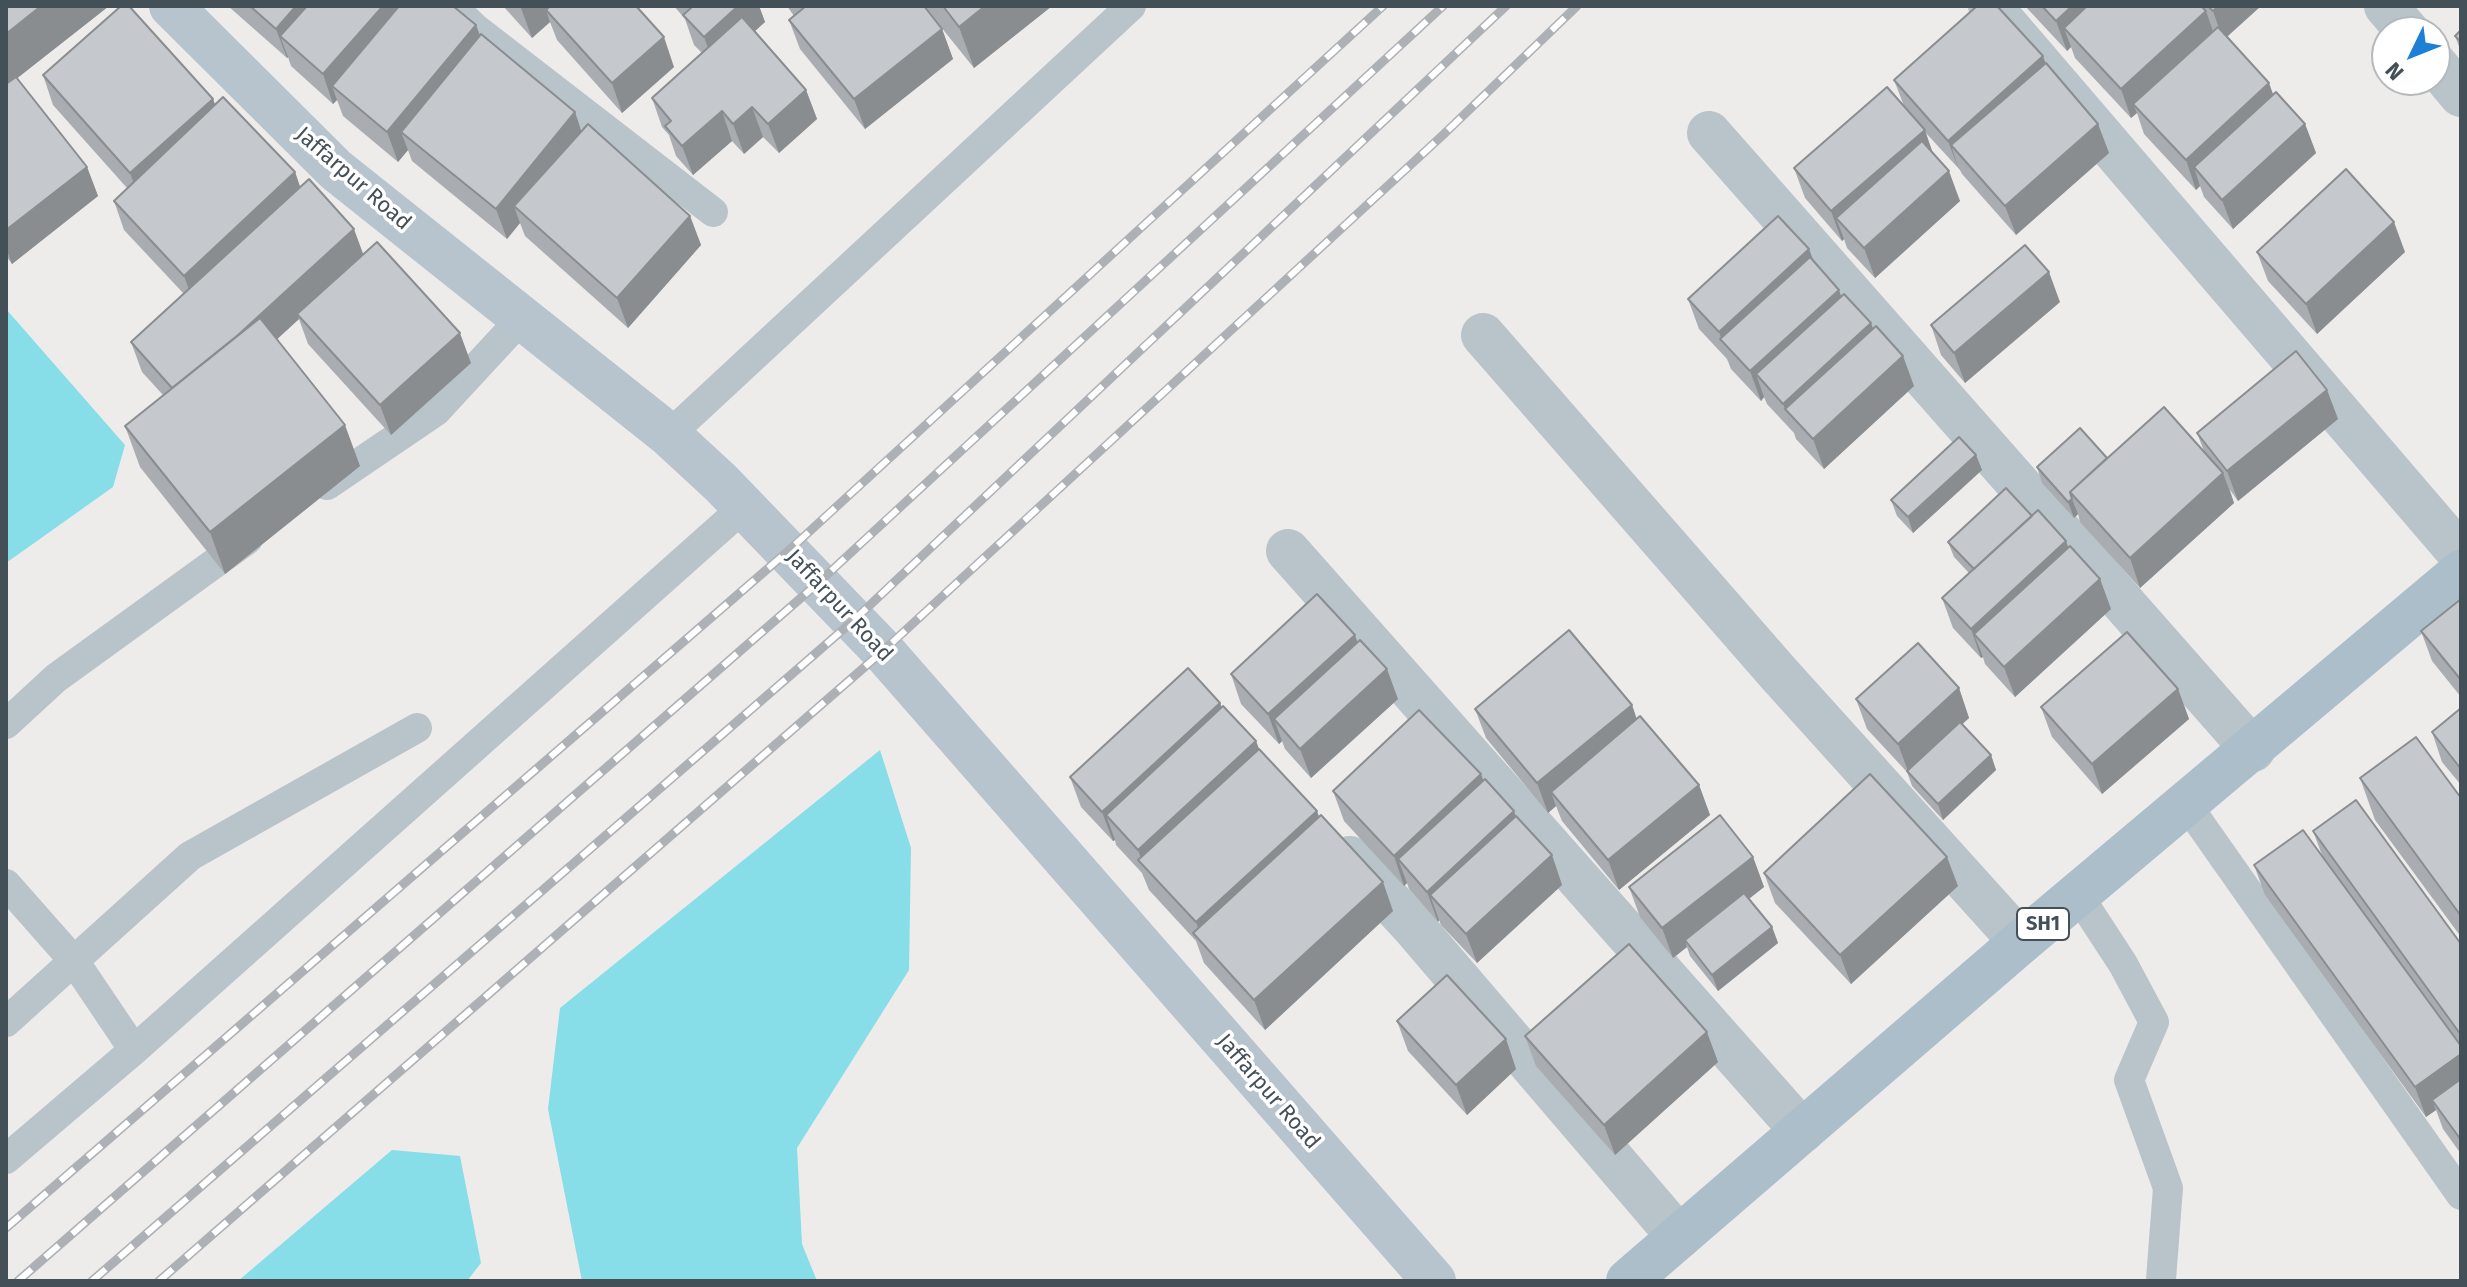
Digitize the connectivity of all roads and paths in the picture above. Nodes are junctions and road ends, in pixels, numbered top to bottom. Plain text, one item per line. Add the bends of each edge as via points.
1 (171, 6) edge
2 (452, 6) edge
3 (1131, 6) edge
4 (1990, 6) edge
5 (1709, 133) dead end
6 (713, 212) dead end
7 (522, 318) junction
8 (1483, 335) dead end
9 (669, 435) junction
10 (304, 501) edge
11 (744, 507) junction
12 (265, 528) edge
13 (1288, 551) dead end
14 (2461, 555) edge
15 (2461, 572) edge
16 (6, 724) edge
17 (417, 728) dead end
18 (2253, 750) junction
19 (2187, 805) junction
20 (1328, 834) edge
21 (6, 884) edge
22 (2078, 895) junction
23 (2021, 942) junction
24 (74, 961) junction
25 (6, 1022) edge
26 (134, 1050) junction
27 (1802, 1131) junction
28 (6, 1159) edge
29 (2461, 1195) edge
30 (1679, 1237) junction
31 (2161, 1279) edge
32 (1434, 1281) edge
33 (1628, 1281) edge

1 - 7 street, Jaffarpur Road via 336,170
2 - 6 lane
3 - 9 lane
4 - 14 street
5 - 18 street
7 - 9 street, Jaffarpur Road
7 - 10 lane via 436,411
8 - 23 street
9 - 11 street, Jaffarpur Road
11 - 26 lane
11 - 32 street, Jaffarpur Road via 883,651
12 - 16 lane via 56,678
13 - 27 street
15 - 18 main road, SH1
17 - 24 lane via 190,856
18 - 19 main road, SH1
19 - 22 main road, SH1
19 - 29 lane
20 - 30 street
21 - 24 lane
22 - 23 main road, SH1
22 - 31 lane via 2154,1022 2129,1080 2168,1188
23 - 27 main road, SH1
24 - 25 lane
24 - 26 lane
26 - 28 lane
27 - 30 main road, SH1
30 - 33 main road, SH1

